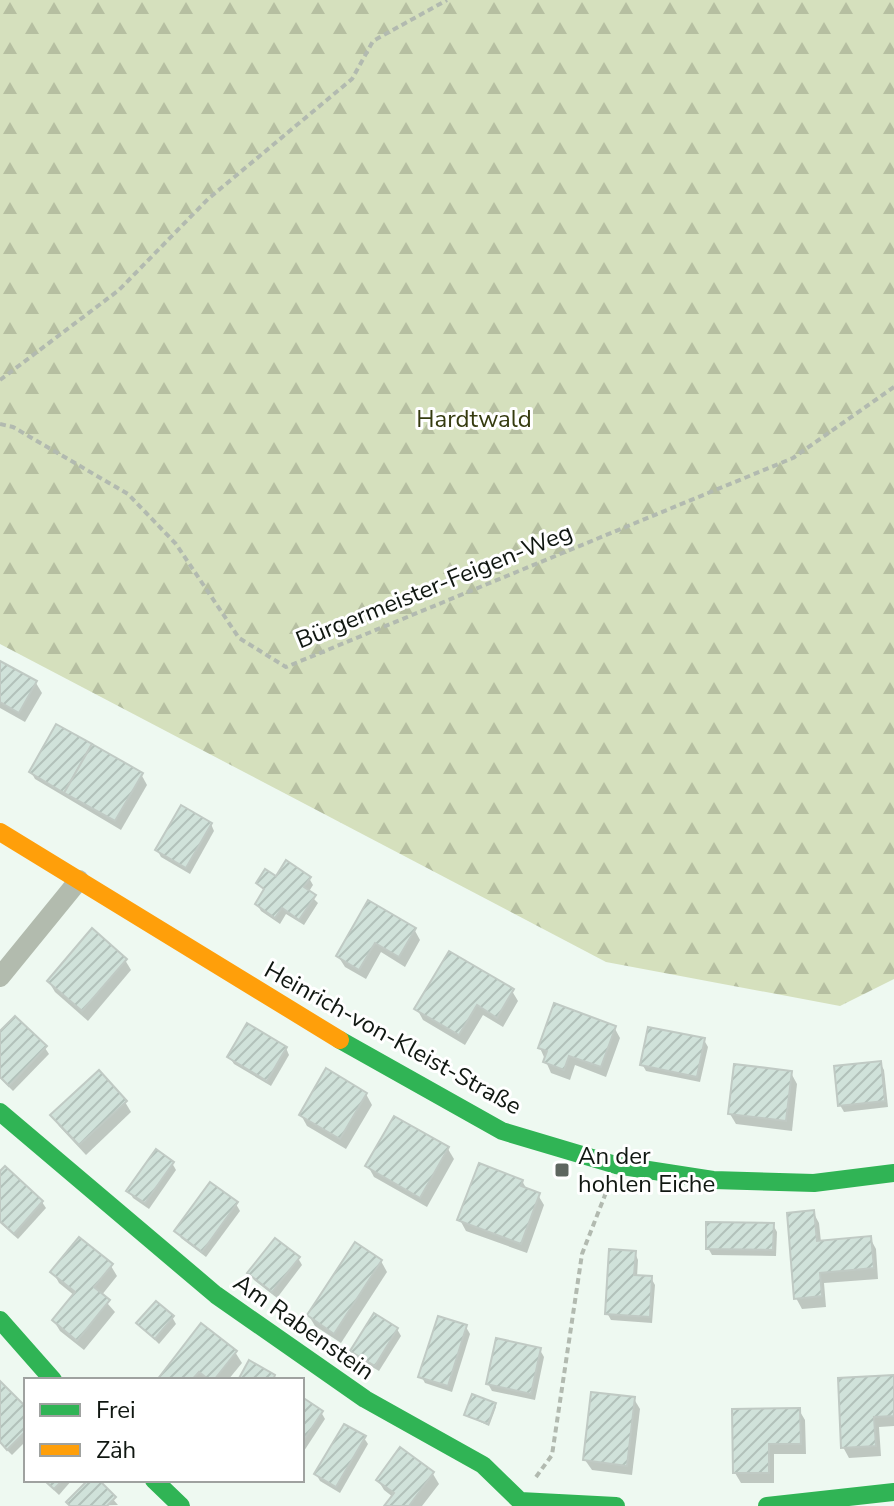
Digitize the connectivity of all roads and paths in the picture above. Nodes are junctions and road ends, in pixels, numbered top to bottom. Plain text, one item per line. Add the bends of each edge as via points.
1 (447, 0) edge
2 (0, 380) edge
3 (894, 387) edge
4 (0, 424) edge
5 (0, 832) edge
6 (79, 880) junction
7 (0, 977) edge
8 (0, 1112) edge
9 (616, 1165) junction
10 (894, 1173) edge
11 (0, 1320) edge
12 (51, 1378) edge
13 (156, 1482) edge
14 (894, 1492) edge
15 (518, 1503) edge
16 (181, 1506) edge
17 (616, 1506) edge
18 (767, 1506) edge

1 - 2 path via 373,41 352,79 208,199 119,290
3 - 4 path, Bürgermeister-Feigen-Weg via 793,458 286,667 239,638 176,544 128,494
5 - 6 street, Heinrich-von-Kleist-Straße
6 - 7 street
6 - 9 street, Heinrich-von-Kleist-Straße via 351,1047 502,1131
8 - 15 street, Am Rabenstein via 216,1295 365,1399 483,1465
9 - 10 street, Heinrich-von-Kleist-Straße via 713,1180 814,1183
9 - 15 path via 582,1254 552,1455
11 - 12 street
13 - 16 street
14 - 18 street
15 - 17 street

